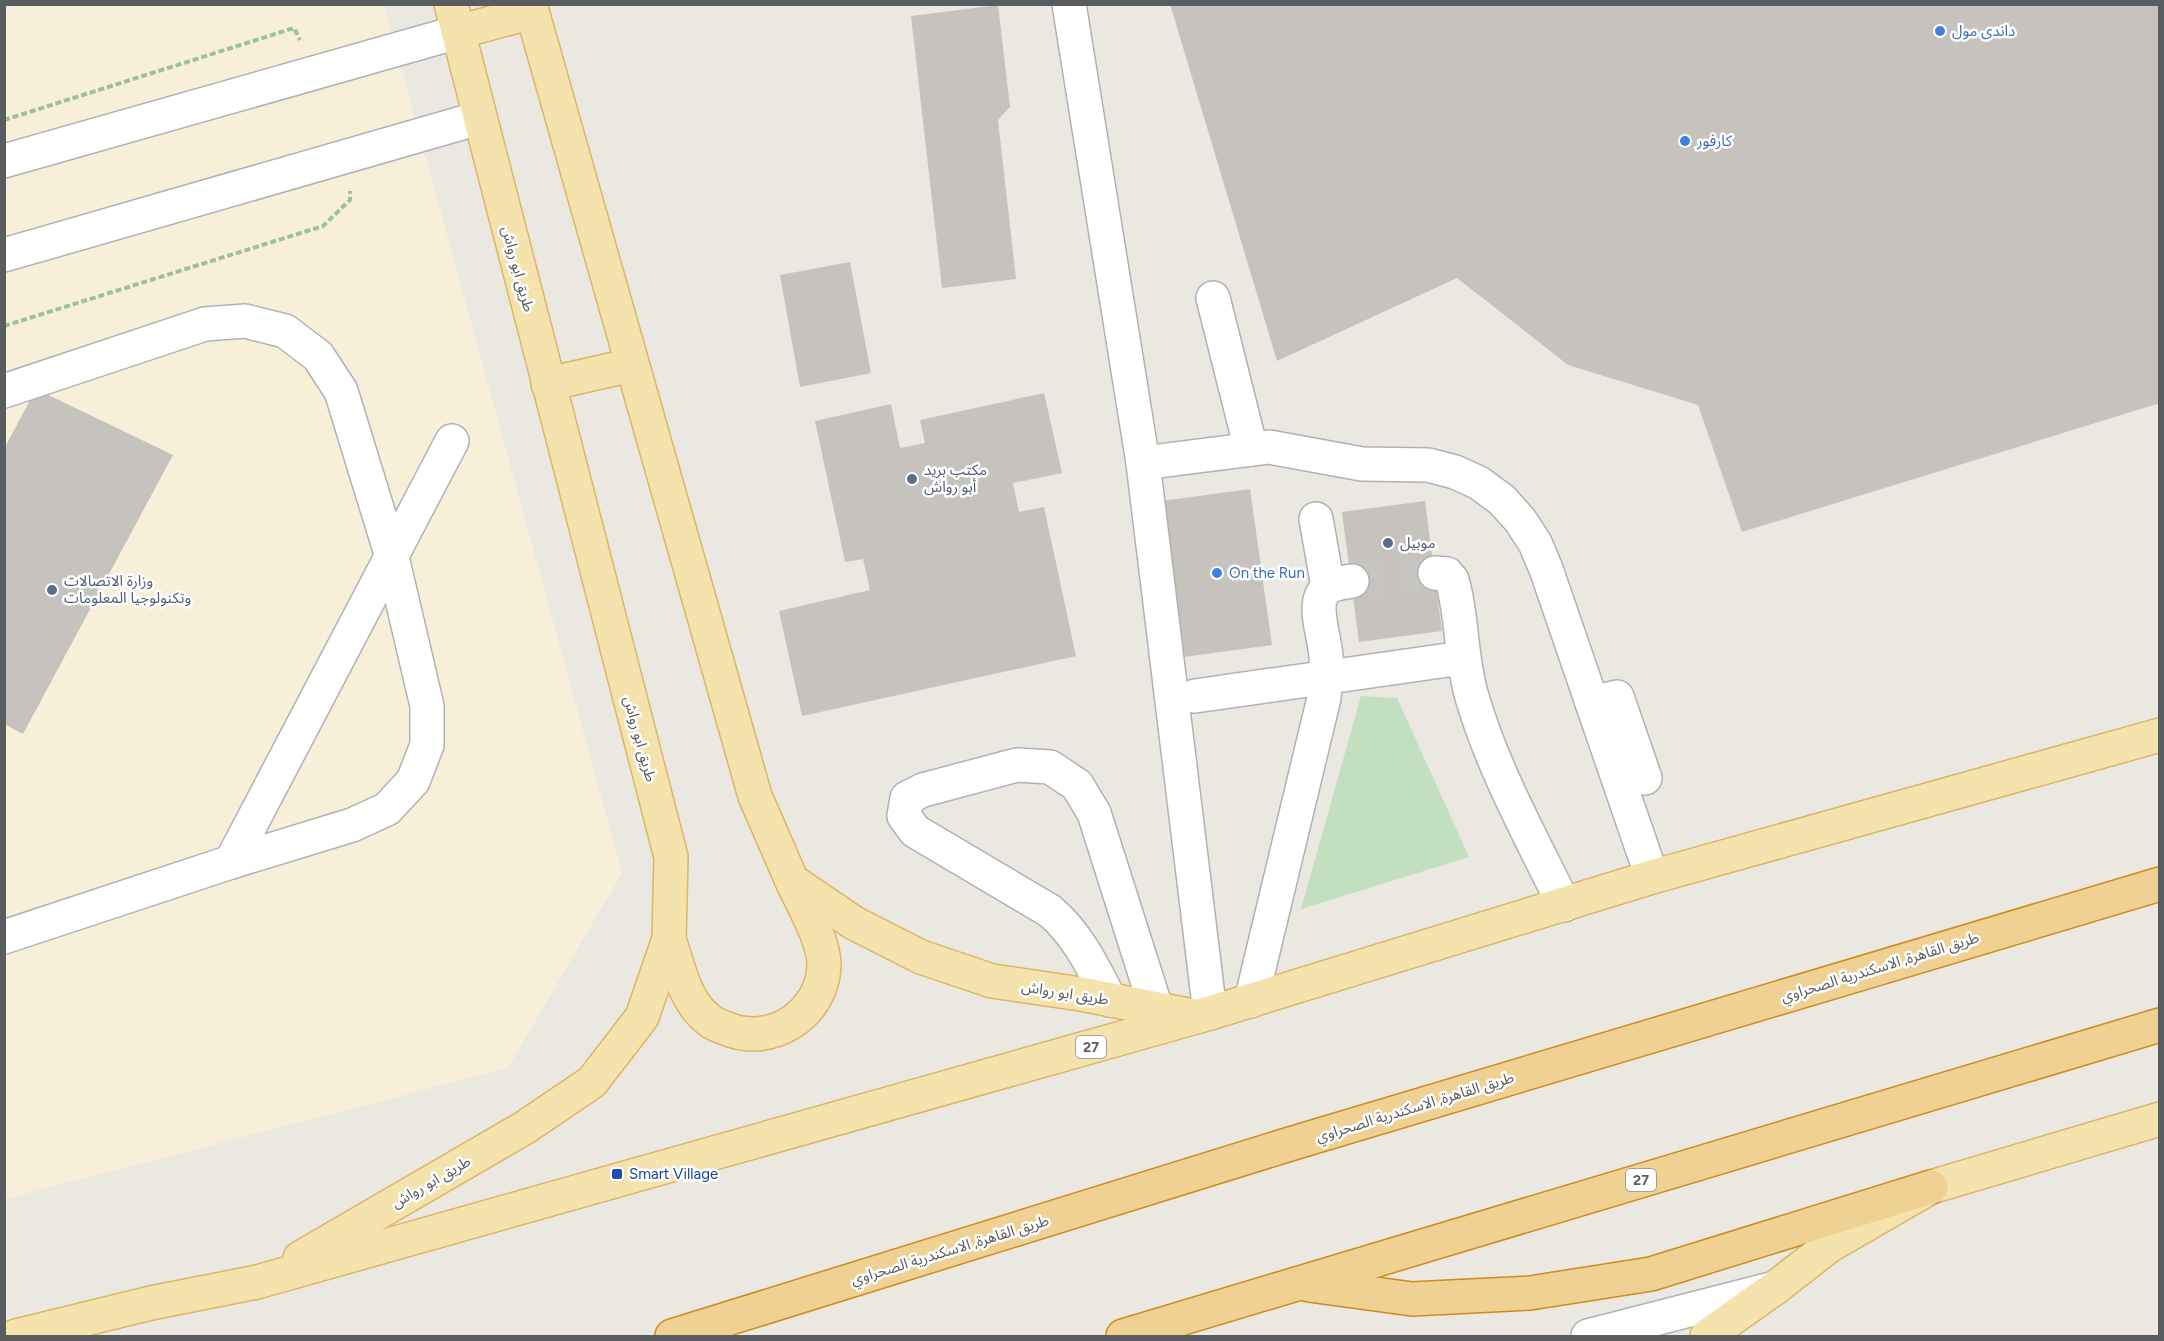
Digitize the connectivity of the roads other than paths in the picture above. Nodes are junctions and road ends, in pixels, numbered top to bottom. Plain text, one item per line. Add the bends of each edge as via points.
1 (1069, 4) edge
2 (531, 8) edge
3 (455, 18) edge
4 (479, 118) junction
5 (4, 161) edge
6 (4, 255) edge
7 (1213, 298) dead end
8 (632, 365) junction
9 (548, 384) junction
10 (4, 391) edge
11 (453, 441) dead end
12 (1251, 448) junction
13 (1143, 463) junction
14 (1316, 519) dead end
15 (392, 557) junction
16 (1435, 573) dead end
17 (1462, 658) junction
18 (1326, 677) junction
19 (1196, 696) dead end
20 (1592, 703) junction
21 (2160, 735) edge
22 (1645, 778) dead end
23 (231, 862) junction
24 (1652, 877) junction
25 (792, 880) junction
26 (2160, 884) edge
27 (1564, 905) junction
28 (4, 937) edge
29 (669, 939) junction
30 (1110, 1000) junction
31 (1251, 1001) junction
32 (1156, 1008) junction
33 (1204, 1015) junction
34 (2160, 1025) edge
35 (2160, 1119) edge
36 (1931, 1187) junction
37 (257, 1282) junction
38 (1298, 1283) junction
39 (1775, 1288) junction
40 (16, 1336) edge
41 (672, 1336) edge
42 (1123, 1336) edge
43 (1588, 1336) edge
44 (1707, 1336) edge

1 - 13 street
2 - 3 main road
2 - 8 main road
3 - 4 main road, طريق ابو رواش
3 - 5 street via 315,73
4 - 6 street
4 - 9 main road, طريق ابو رواش
7 - 12 street
8 - 9 main road
8 - 25 main road via 755,796
9 - 29 main road, طريق ابو رواش via 670,857
10 - 15 street via 205,324 245,321 285,331 318,356 340,391
11 - 15 street
12 - 13 street
12 - 20 street via 1286,449 1362,464 1428,465 1455,472 1494,494 1521,520 1535,543
13 - 33 street
14 - 18 street via 1340,584 1321,594 1318,604
15 - 23 street
15 - 23 street via 427,706 427,745 413,781 387,809 352,825
16 - 17 street via 1447,574 1452,580
17 - 18 street
17 - 27 street via 1494,762
18 - 19 street
18 - 31 street via 1321,718
20 - 22 street via 1617,697
20 - 24 street
21 - 24 main road, 27
23 - 28 street
24 - 27 main road, 27
25 - 29 main road via 817,935 824,965 818,994 798,1018 770,1033 738,1034 709,1021 688,997
25 - 30 main road, طريق ابو رواش via 854,923 921,957 992,981
26 - 41 highway, طريق القاهرة, الاسكندرية الصحراوي via 1290,1144
27 - 31 main road, 27
29 - 37 main road, طريق ابو رواش via 642,1017 592,1082 524,1128
30 - 32 main road, طريق ابو رواش
30 - 32 street via 1066,925 1050,911 915,831 904,816 907,798 1017,765 1050,767 1077,785 1094,813
31 - 33 main road, 27
32 - 33 main road, طريق ابو رواش
33 - 37 main road, 27
34 - 38 highway, 27
35 - 36 main road, 27
36 - 38 highway, 27 via 1651,1274 1530,1293 1412,1299
36 - 39 main road, 27 via 1829,1246
37 - 40 main road, 27
38 - 42 highway, 27
39 - 43 street
39 - 44 main road, 27

